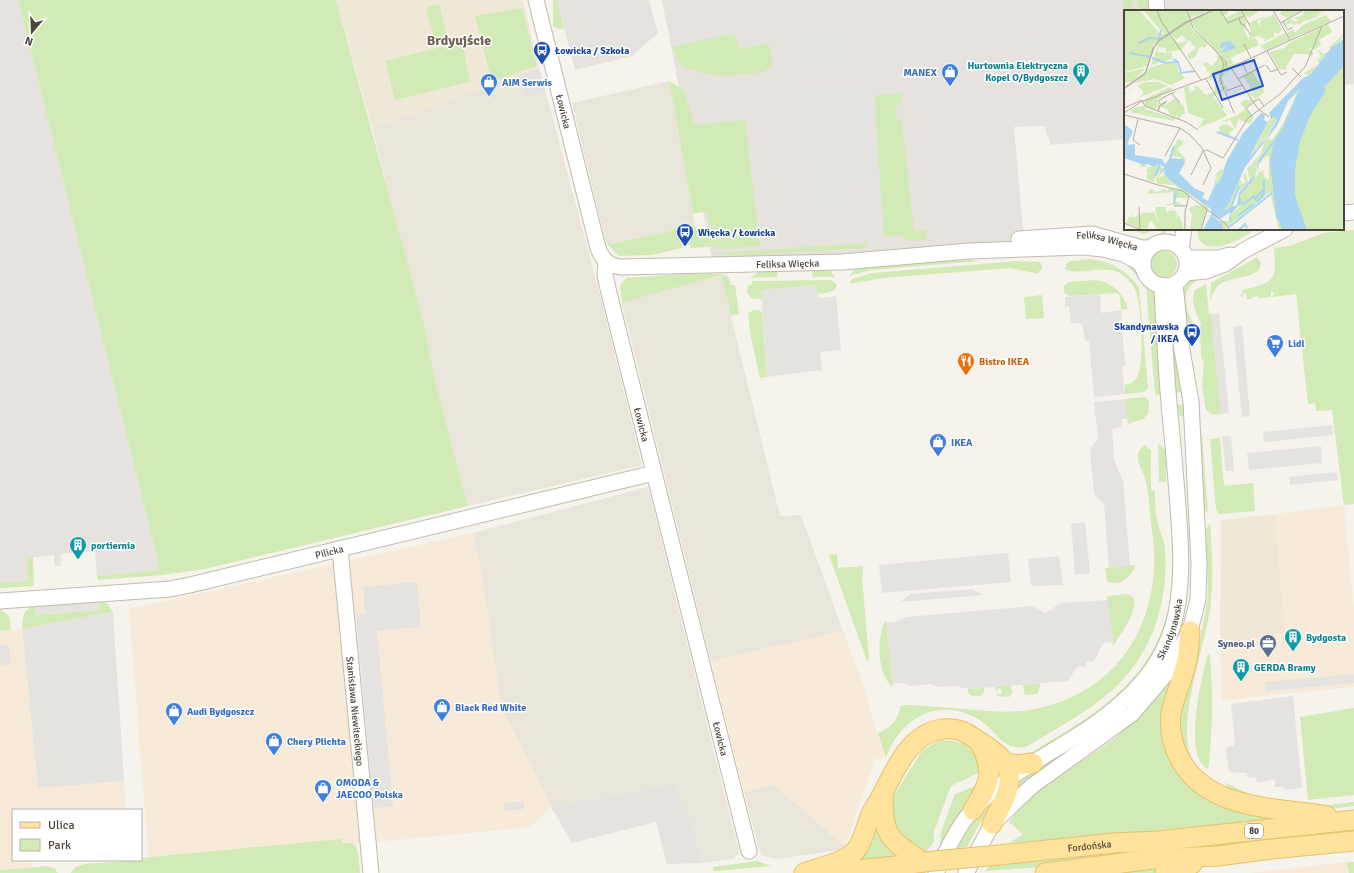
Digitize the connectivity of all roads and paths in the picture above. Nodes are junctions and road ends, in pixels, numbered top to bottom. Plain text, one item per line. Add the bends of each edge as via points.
1 (536, 0) edge
2 (1156, 0) edge
3 (1157, 10) edge
4 (1354, 212) edge
5 (1344, 214) edge
6 (1184, 230) edge
7 (1283, 230) edge
8 (1168, 235) edge
9 (1149, 248) junction
10 (969, 251) junction
11 (606, 262) junction
12 (1143, 267) junction
13 (1178, 270) junction
14 (654, 473) junction
15 (340, 549) junction
16 (0, 601) edge
17 (1190, 631) junction
18 (980, 743) junction
19 (1033, 763) joint
20 (1008, 772) junction
21 (883, 794) junction
22 (974, 810) junction
23 (1352, 820) edge
24 (992, 824) junction
25 (1354, 841) edge
26 (749, 851) dead end
27 (1218, 856) junction
28 (930, 867) edge
29 (371, 873) edge
30 (804, 873) edge
31 (826, 873) edge
32 (966, 873) edge
33 (1045, 873) edge
34 (1165, 873) edge

1 - 11 street, Łowicka via 598,248
2 - 3 street
4 - 5 street
6 - 13 street, Skandynawska
7 - 13 street via 1211,270
8 - 9 street
8 - 13 street
9 - 10 street, Feliksa Więcka via 1092,234 1019,239
9 - 12 street
10 - 11 street, Feliksa Więcka via 842,262 622,267
10 - 12 street, Feliksa Więcka via 1083,247 1123,254
11 - 14 street, Łowicka via 605,275 609,293
12 - 13 street, Feliksa Więcka via 1150,279
13 - 17 street, Skandynawska via 1181,344 1190,402 1199,564 1198,599
13 - 19 street, Skandynawska via 1168,389 1182,559 1181,590 1175,620 1153,669 1132,694 1091,727
14 - 15 street, Pilicka
14 - 26 street, Łowicka
15 - 16 street, Pilicka via 175,588
15 - 29 street, Stanisława Niewiteckiego
17 - 23 main road via 1186,664 1172,708 1171,724 1176,751 1187,771 1209,790 1236,801
17 - 24 street, Skandynawska via 1166,674 1132,714 1032,786
18 - 20 main road
18 - 21 main road via 970,735 955,729 937,730 923,735 902,758
18 - 22 main road via 988,763 990,779
19 - 20 main road via 1018,765
20 - 22 street
20 - 24 main road via 1006,793
21 - 28 main road via 883,817 890,836 900,847
21 - 30 main road via 871,814 862,840 852,854
22 - 28 street
23 - 28 main road, Fordońska / 80, bridge via 999,855
24 - 32 street, Skandynawska
25 - 27 main road, Fordońska / 80
27 - 33 main road, Fordońska / 80 via 1153,859
27 - 34 main road
28 - 31 main road, Fordońska / 80 via 896,866

